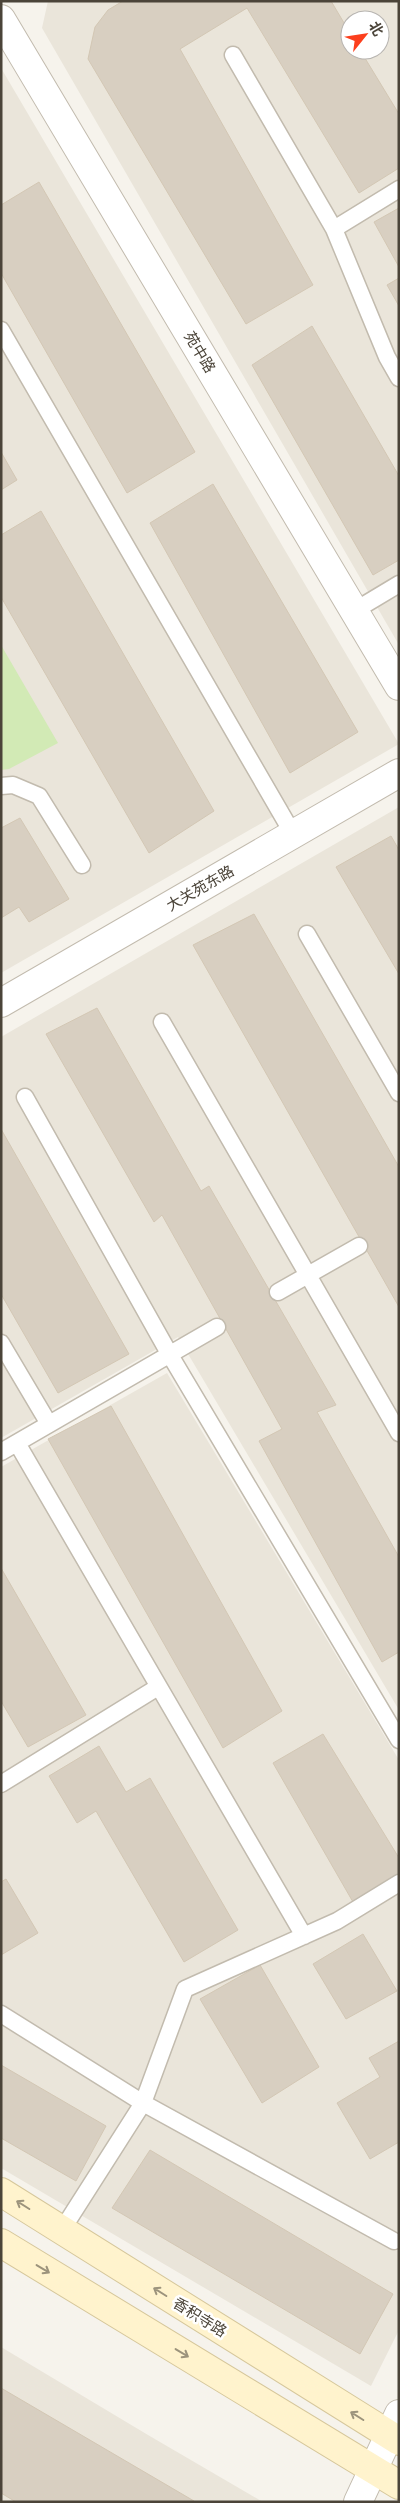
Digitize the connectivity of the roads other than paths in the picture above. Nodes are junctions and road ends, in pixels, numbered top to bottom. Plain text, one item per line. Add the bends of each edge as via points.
1 (1, 19) edge
2 (234, 55) dead end
3 (399, 190) edge
4 (334, 229) junction
5 (1, 330) edge
6 (399, 378) edge
7 (399, 584) edge
8 (354, 611) junction
9 (399, 686) edge
10 (399, 773) edge
11 (1, 786) edge
12 (292, 834) junction
13 (82, 864) dead end
14 (307, 934) dead end
15 (1, 1003) edge
16 (162, 1022) dead end
17 (399, 1093) edge
18 (25, 1097) dead end
19 (359, 1246) dead end
20 (307, 1275) junction
21 (278, 1292) dead end
22 (217, 1328) dead end
23 (1, 1343) edge
24 (170, 1355) junction
25 (49, 1424) junction
26 (399, 1433) edge
27 (17, 1443) junction
28 (1, 1452) edge
29 (158, 1687) junction
30 (399, 1740) edge
31 (1, 1784) edge
32 (399, 1883) edge
33 (304, 1936) junction
34 (1, 2014) edge
35 (143, 2103) junction
36 (1, 2192) edge
37 (62, 2230) junction
38 (394, 2241) dead end
39 (1, 2243) edge
40 (396, 2432) edge
41 (373, 2468) junction
42 (399, 2485) edge
43 (358, 2502) edge

1 - 8 street, 苑中路
2 - 4 lane
3 - 4 lane
4 - 6 lane
5 - 12 lane
7 - 8 lane
8 - 9 street, 苑中路
10 - 12 street, 大关苑东路
11 - 13 lane via 13,785 39,796
12 - 15 street, 大关苑东路
14 - 17 lane
16 - 20 lane
18 - 24 lane
19 - 20 lane
20 - 21 lane
20 - 26 lane
22 - 24 lane
23 - 25 lane
24 - 25 lane
24 - 30 lane
25 - 27 lane
27 - 28 lane
27 - 29 lane
29 - 31 lane
29 - 33 lane
32 - 33 lane via 337,1921
33 - 35 lane via 185,1989
34 - 35 lane
35 - 37 lane
35 - 38 lane
37 -> 36 main road, 香积寺路
40 -> 37 main road, 香积寺路
39 -> 41 main road
40 - 41 street
41 - 42 main road
41 - 43 street

